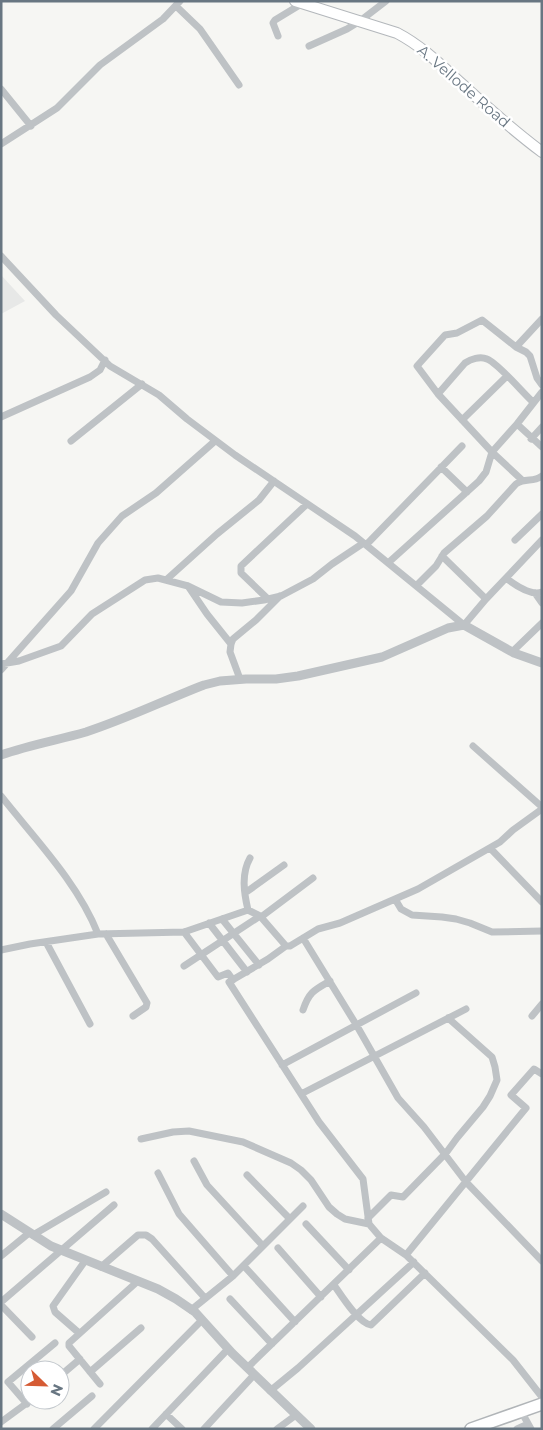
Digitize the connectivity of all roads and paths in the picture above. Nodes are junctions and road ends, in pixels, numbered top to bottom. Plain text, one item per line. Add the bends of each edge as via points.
1 (386, 1) edge
2 (304, 3) edge
3 (178, 4) edge
4 (360, 21) junction
5 (278, 36) dead end
6 (309, 46) dead end
7 (239, 85) dead end
8 (1, 89) edge
9 (31, 126) junction
10 (1, 144) edge
11 (542, 152) edge
12 (1, 256) edge
13 (542, 319) edge
14 (516, 347) junction
15 (105, 360) junction
16 (542, 365) edge
17 (535, 372) junction
18 (507, 376) junction
19 (142, 384) junction
20 (542, 384) edge
21 (542, 392) edge
22 (438, 394) junction
23 (533, 402) junction
24 (1, 417) edge
25 (462, 420) junction
26 (517, 424) junction
27 (542, 427) edge
28 (531, 438) junction
29 (71, 441) dead end
30 (215, 441) junction
31 (462, 446) dead end
32 (542, 447) edge
33 (492, 452) junction
34 (442, 467) junction
35 (542, 476) edge
36 (522, 480) junction
37 (274, 481) junction
38 (467, 492) junction
39 (307, 504) junction
40 (542, 514) edge
41 (515, 540) dead end
42 (542, 540) edge
43 (363, 543) junction
44 (442, 556) junction
45 (388, 563) junction
46 (506, 578) junction
47 (166, 580) junction
48 (417, 585) junction
49 (188, 586) junction
50 (538, 592) edge
51 (280, 596) junction
52 (268, 599) junction
53 (486, 599) junction
54 (542, 604) edge
55 (542, 623) edge
56 (464, 625) junction
57 (231, 644) junction
58 (512, 652) junction
59 (9, 663) junction
60 (542, 663) edge
61 (1, 664) edge
62 (1, 670) edge
63 (240, 679) junction
64 (473, 746) dead end
65 (1, 755) edge
66 (1, 796) edge
67 (9, 807) junction
68 (1, 808) edge
69 (542, 808) edge
70 (490, 848) junction
71 (250, 858) dead end
72 (284, 865) dead end
73 (314, 878) dead end
74 (245, 894) junction
75 (396, 899) junction
76 (542, 902) edge
77 (248, 910) junction
78 (261, 916) junction
79 (222, 919) junction
80 (209, 923) junction
81 (542, 931) edge
82 (184, 932) junction
83 (102, 934) junction
84 (233, 934) junction
85 (303, 938) junction
86 (223, 941) junction
87 (46, 942) junction
88 (286, 946) junction
89 (1, 950) edge
90 (202, 954) junction
91 (258, 965) junction
92 (184, 966) dead end
93 (247, 972) junction
94 (233, 980) junction
95 (330, 982) junction
96 (416, 993) dead end
97 (542, 1004) edge
98 (466, 1009) dead end
99 (303, 1010) dead end
100 (133, 1016) dead end
101 (532, 1016) dead end
102 (448, 1018) junction
103 (90, 1024) dead end
104 (357, 1026) junction
105 (375, 1057) junction
106 (282, 1065) junction
107 (542, 1074) edge
108 (301, 1094) junction
109 (141, 1139) dead end
110 (446, 1154) junction
111 (194, 1161) dead end
112 (158, 1173) dead end
113 (247, 1175) dead end
114 (466, 1182) junction
115 (106, 1192) dead end
116 (114, 1205) dead end
117 (303, 1206) dead end
118 (1, 1214) edge
119 (289, 1218) junction
120 (368, 1221) junction
121 (306, 1224) dead end
122 (31, 1234) junction
123 (381, 1238) junction
124 (263, 1246) junction
125 (278, 1248) dead end
126 (62, 1251) junction
127 (406, 1255) junction
128 (1, 1256) edge
129 (85, 1261) junction
130 (542, 1261) edge
131 (414, 1262) junction
132 (244, 1266) junction
133 (101, 1268) junction
134 (349, 1270) junction
135 (425, 1274) junction
136 (233, 1276) junction
137 (138, 1281) junction
138 (334, 1285) junction
139 (321, 1297) junction
140 (205, 1298) junction
141 (230, 1299) dead end
142 (1, 1303) edge
143 (191, 1310) junction
144 (356, 1314) junction
145 (202, 1320) junction
146 (295, 1322) junction
147 (141, 1328) dead end
148 (79, 1333) junction
149 (32, 1337) dead end
150 (55, 1343) dead end
151 (272, 1344) junction
152 (228, 1349) junction
153 (80, 1359) junction
154 (35, 1360) edge
155 (70, 1368) edge
156 (20, 1372) edge
157 (90, 1372) junction
158 (251, 1372) junction
159 (100, 1384) dead end
160 (270, 1391) junction
161 (20, 1393) edge
162 (92, 1396) dead end
163 (542, 1397) edge
164 (542, 1404) edge
165 (20, 1409) edge
166 (542, 1411) edge
167 (166, 1414) junction
168 (296, 1415) junction
169 (526, 1420) edge
170 (1, 1423) edge
171 (5, 1429) edge
172 (54, 1429) edge
173 (94, 1429) edge
174 (152, 1429) edge
175 (182, 1429) edge
176 (204, 1429) edge
177 (277, 1429) edge
178 (311, 1429) edge
179 (471, 1429) edge
180 (493, 1429) edge
181 (517, 1429) edge

1 - 4 street
2 - 4 main road, A. Vellode Road
2 - 5 street via 275,20 273,23
3 - 7 street via 200,29
3 - 9 street via 163,19 100,65 57,108
4 - 6 street
4 - 11 main road, A. Vellode Road via 397,33 425,50
8 - 9 street
9 - 10 street
12 - 15 street via 56,315
13 - 14 street
14 - 17 street via 530,356
14 - 22 street via 482,320 445,334 417,366
15 - 19 street
15 - 24 street via 100,370 90,377
16 - 17 street
17 - 20 street
18 - 22 street via 487,358 473,359 465,363
18 - 23 street
18 - 25 street
19 - 29 street
19 - 30 street
21 - 23 street
22 - 25 street
23 - 26 street
25 - 33 street
26 - 28 street
26 - 33 street
27 - 28 street
28 - 32 street
30 - 37 street
30 - 59 street via 156,493 122,516 98,543 72,591
31 - 34 street
33 - 36 street
33 - 38 street via 483,477
34 - 38 street
34 - 43 street
35 - 36 street
36 - 44 street
37 - 39 street
37 - 47 street via 259,500
38 - 45 street
39 - 43 street
39 - 52 street via 241,566 241,573
40 - 41 street
42 - 46 street
43 - 45 street
43 - 51 street via 314,579
44 - 48 street
44 - 53 street
45 - 48 street
46 - 50 street via 518,586
46 - 53 street
47 - 49 street
47 - 59 street via 145,580 92,614 61,646
48 - 56 street
49 - 52 street via 221,602
49 - 57 street
50 - 54 street
51 - 52 street
51 - 57 street
53 - 56 street
55 - 58 street
56 - 58 street
56 - 63 street via 448,628 382,657 298,676
57 - 63 street via 230,652
58 - 60 street
59 - 61 street
59 - 62 street
63 - 65 street via 204,685 67,738
64 - 69 street
66 - 67 street
67 - 68 street
67 - 83 street via 66,878
69 - 70 street
70 - 75 street
70 - 76 street
71 - 74 street via 244,872
72 - 74 street
73 - 78 street
74 - 77 street
75 - 81 street via 402,909 412,915 456,919 492,932
75 - 85 street
77 - 78 street
77 - 79 street
78 - 84 street
78 - 88 street
79 - 80 street
79 - 84 street
80 - 82 street
80 - 86 street
82 - 83 street
82 - 90 street
83 - 87 street
83 - 100 street via 147,1003
84 - 86 street
84 - 91 street
85 - 88 street
85 - 95 street
86 - 90 street
86 - 93 street
87 - 89 street
87 - 103 street
88 - 91 street
90 - 92 street
90 - 94 street via 218,977 228,973
91 - 93 street
93 - 94 street
94 - 106 street via 230,982
95 - 99 street via 313,991
95 - 104 street
96 - 104 street
97 - 101 street
98 - 102 street
102 - 105 street
102 - 110 street via 492,1057 498,1076 487,1102
104 - 105 street
104 - 106 street
105 - 108 street
105 - 110 street via 398,1098
106 - 108 street
107 - 114 street via 534,1069 511,1095 526,1108
108 - 120 street via 363,1179
109 - 120 street via 189,1131 243,1142 301,1170 337,1214
110 - 114 street
110 - 120 street via 403,1197 391,1195
111 - 124 street via 207,1185
112 - 136 street via 179,1214
113 - 119 street
114 - 127 street
114 - 130 street
115 - 122 street
116 - 126 street
117 - 119 street
118 - 122 street
119 - 124 street
120 - 123 street
121 - 134 street
122 - 126 street
122 - 128 street
123 - 127 street
123 - 134 street
124 - 132 street
125 - 139 street
126 - 129 street
126 - 142 street
127 - 131 street
129 - 133 street
129 - 148 street via 53,1306 55,1312
131 - 135 street
131 - 144 street
132 - 136 street
132 - 146 street
133 - 137 street
133 - 140 street via 138,1235 146,1235
134 - 138 street
135 - 144 street via 371,1325
135 - 163 street via 513,1360
136 - 140 street
137 - 143 street via 158,1289
137 - 148 street
138 - 139 street
138 - 144 street
139 - 146 street
140 - 143 street
141 - 151 street
142 - 149 street
143 - 145 street
144 - 160 street
145 - 152 street
145 - 173 street
146 - 151 street
147 - 157 street
148 - 153 street via 69,1346
150 - 154 street
151 - 158 street
152 - 158 street
152 - 167 street
153 - 155 street
153 - 157 street
156 - 161 street via 8,1382
157 - 159 street
158 - 160 street
158 - 176 street
160 - 168 street
162 - 172 street
164 - 169 highway
165 - 170 street
166 - 169 highway
167 - 174 street
167 - 175 street
168 - 177 street
168 - 178 street
169 - 179 highway
169 - 180 highway
169 - 181 street
170 - 171 street

